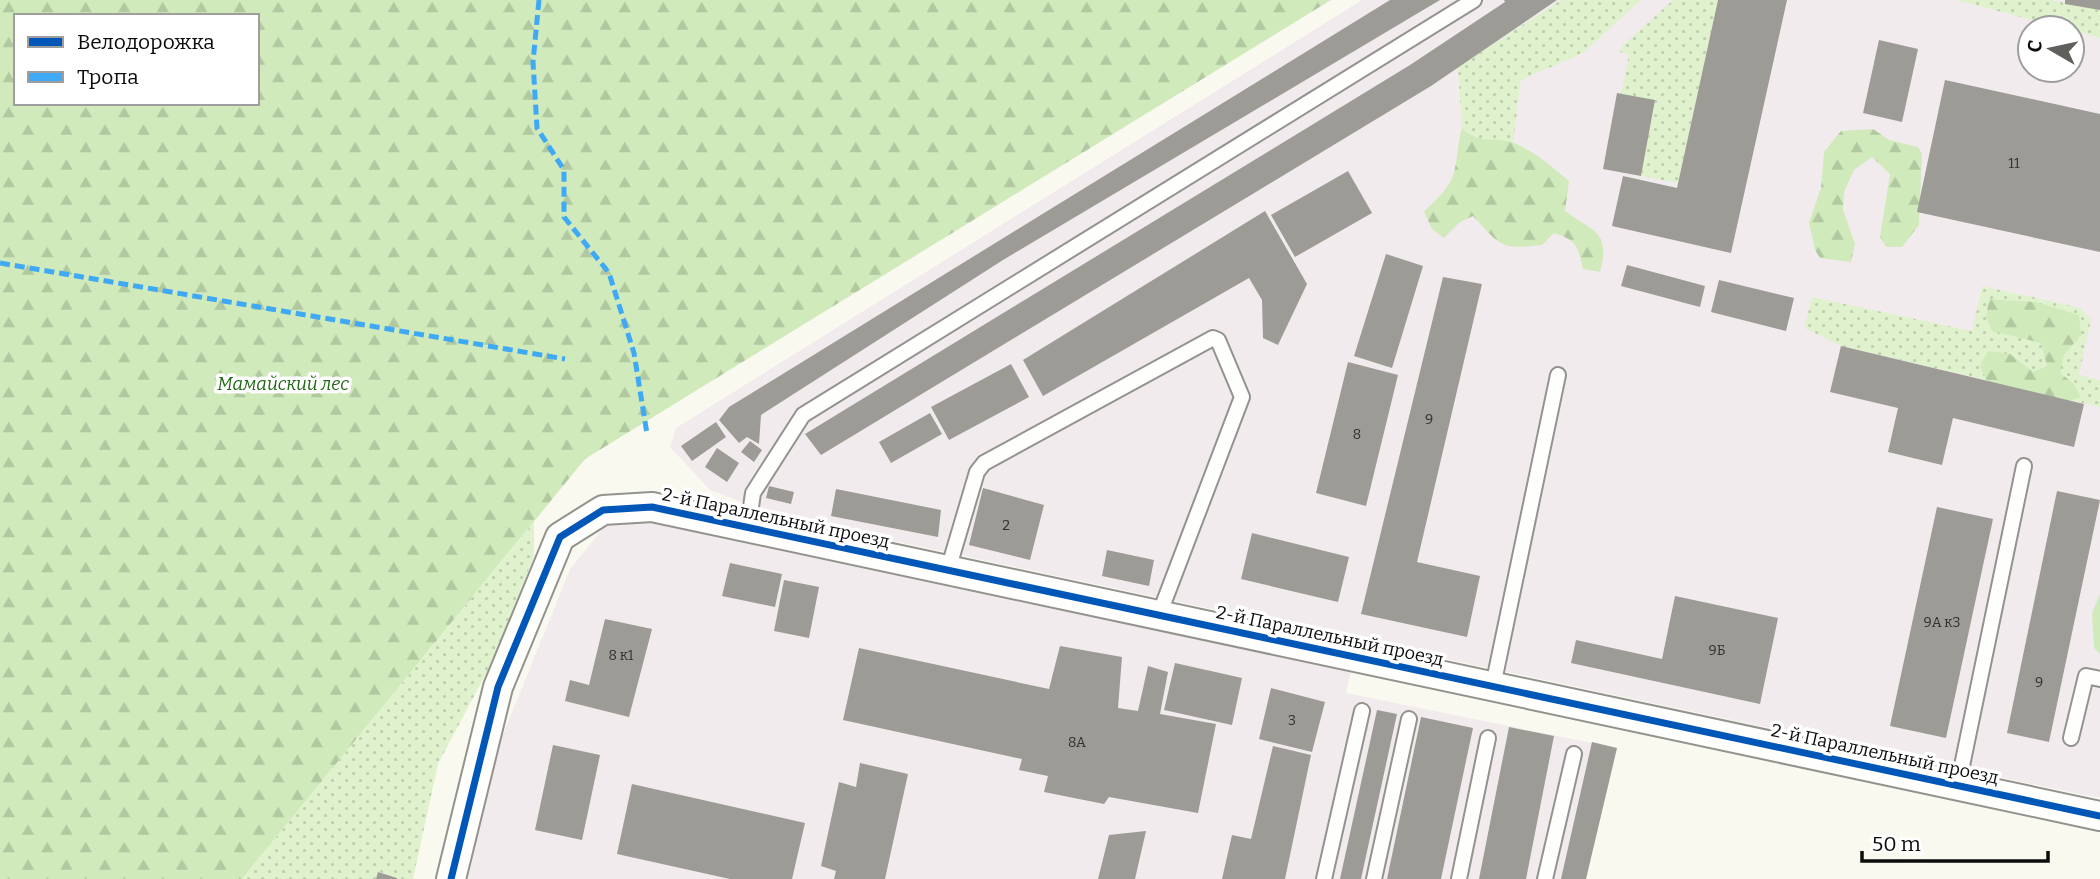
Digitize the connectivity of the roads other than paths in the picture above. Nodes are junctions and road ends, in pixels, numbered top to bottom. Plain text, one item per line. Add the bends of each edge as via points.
1 (1474, 0) edge
2 (1558, 375) dead end
3 (2024, 466) dead end
4 (748, 528) junction
5 (948, 570) junction
6 (1159, 615) junction
7 (2100, 679) edge
8 (1493, 686) junction
9 (1362, 711) dead end
10 (1409, 719) dead end
11 (1488, 738) dead end
12 (2071, 738) dead end
13 (1574, 754) dead end
14 (1958, 785) junction
15 (2100, 816) edge
16 (451, 879) edge
17 (1324, 879) edge
18 (1374, 879) edge
19 (1460, 879) edge
20 (1545, 879) edge

1 - 4 lane via 803,415 753,493
2 - 8 lane
3 - 14 lane
4 - 5 street, 2-й Параллельный проезд
4 - 16 street, 2-й Параллельный проезд via 652,507 603,510 560,537 498,687
5 - 6 street, 2-й Параллельный проезд
5 - 6 lane via 977,472 984,463 1213,338 1218,340 1242,397
6 - 8 street, 2-й Параллельный проезд
7 - 12 lane via 2086,676
8 - 14 street, 2-й Параллельный проезд
9 - 17 lane
10 - 18 lane
11 - 19 lane
13 - 20 lane
14 - 15 street, 2-й Параллельный проезд

